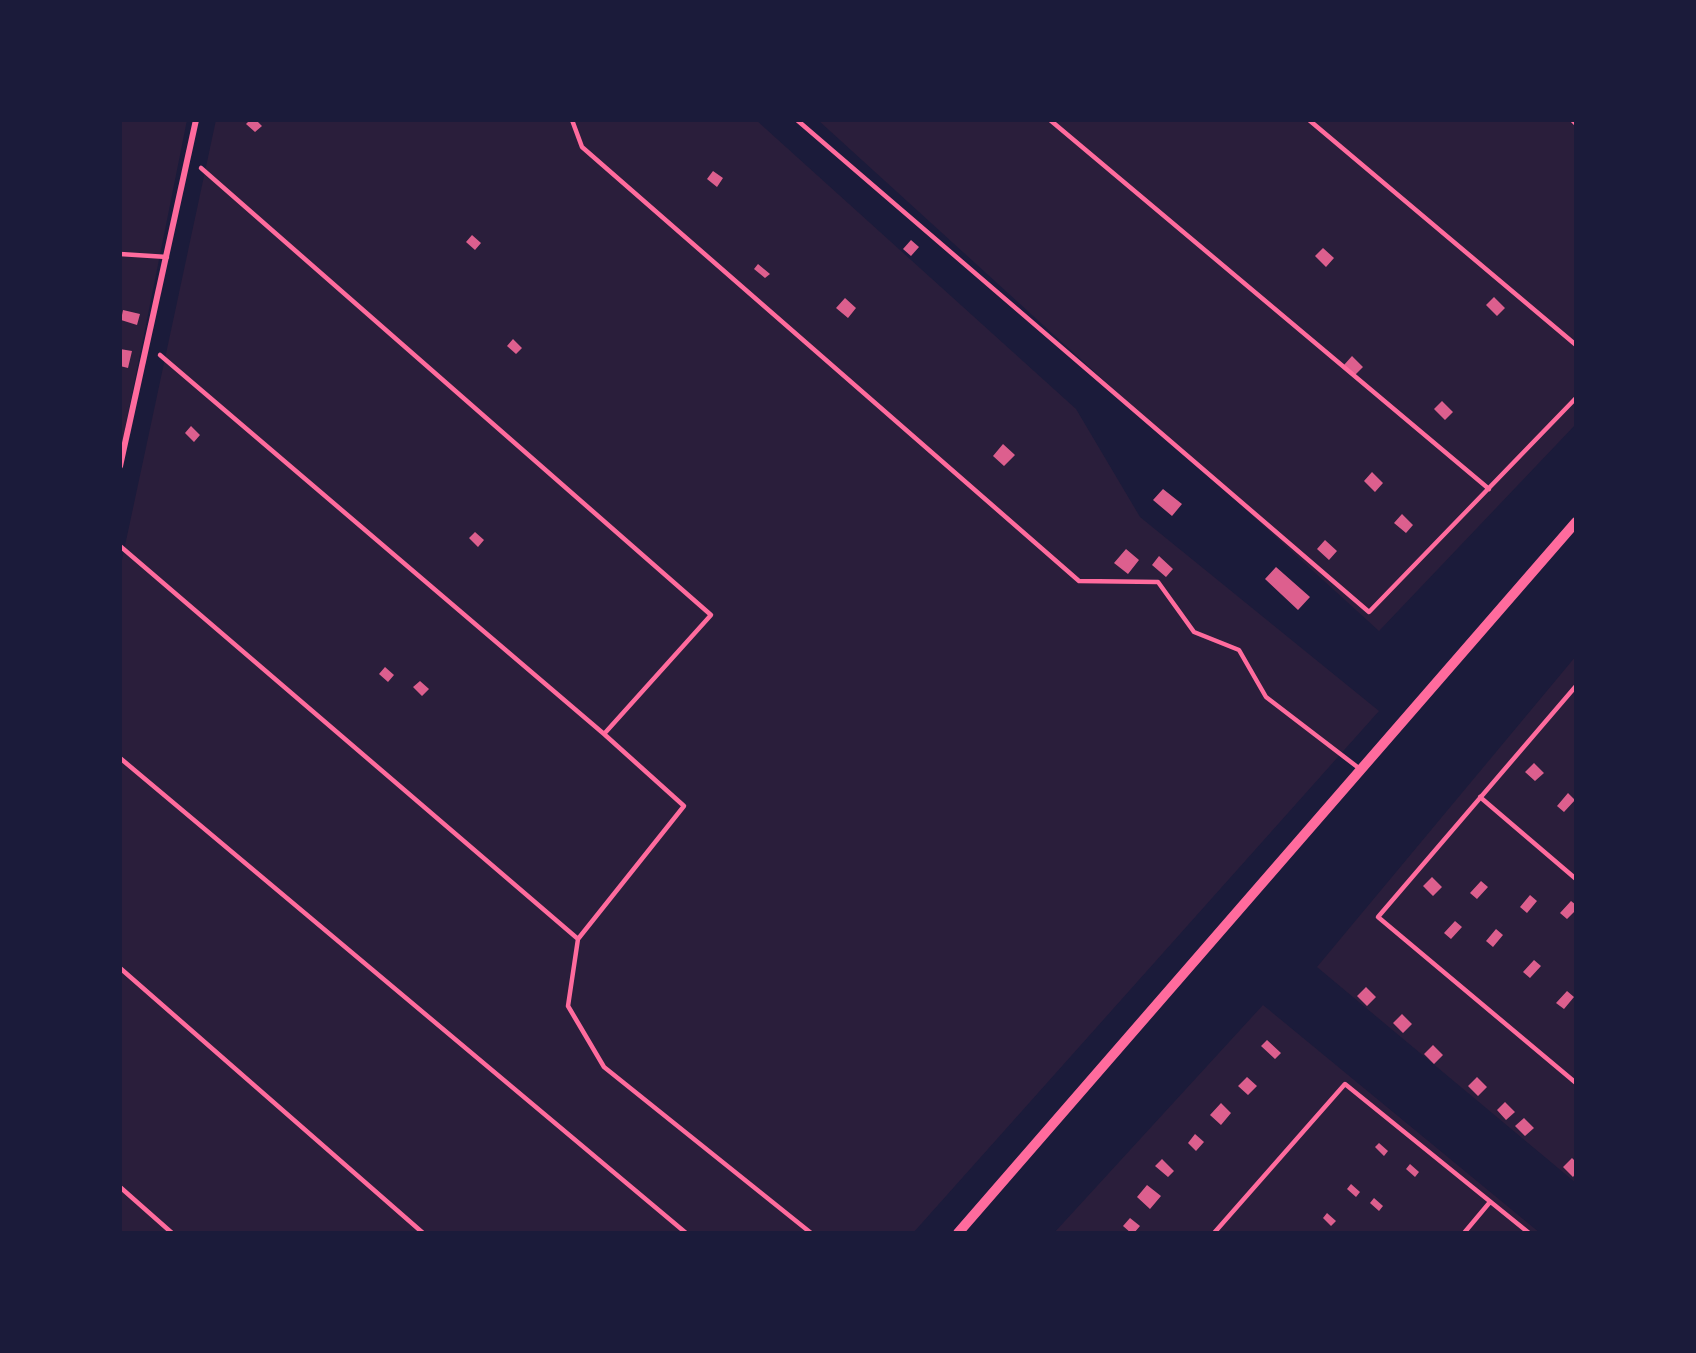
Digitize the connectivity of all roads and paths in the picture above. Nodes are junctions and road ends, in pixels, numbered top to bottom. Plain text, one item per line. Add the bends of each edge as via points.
1 (196, 120) edge
2 (572, 120) edge
3 (797, 120) edge
4 (1050, 120) edge
5 (1309, 120) edge
6 (1572, 120) edge
7 (1576, 124) edge
8 (201, 168) dead end
9 (120, 254) edge
10 (166, 257) junction
11 (1576, 345) edge
12 (160, 355) dead end
13 (1576, 398) edge
14 (120, 466) edge
15 (1489, 489) junction
16 (1576, 522) edge
17 (120, 546) edge
18 (1576, 686) edge
19 (604, 734) junction
20 (120, 758) edge
21 (1360, 769) junction
22 (1480, 797) junction
23 (1576, 879) edge
24 (578, 939) junction
25 (120, 968) edge
26 (1576, 1083) edge
27 (120, 1187) edge
28 (1490, 1202) junction
29 (172, 1233) edge
30 (423, 1233) edge
31 (686, 1233) edge
32 (811, 1233) edge
33 (958, 1233) edge
34 (1214, 1233) edge
35 (1464, 1233) edge
36 (1529, 1233) edge

1 - 10 street
2 - 21 lane via 582,147 1080,581 1158,582 1194,632 1239,650 1266,697
3 - 15 lane via 1369,612
4 - 15 lane
5 - 11 lane
6 - 7 lane
8 - 19 lane via 711,615
9 - 10 lane
10 - 14 street
12 - 19 lane
13 - 15 lane
16 - 21 street
17 - 24 lane
18 - 22 lane
19 - 24 lane via 684,806
20 - 31 lane
21 - 33 street
22 - 23 lane
22 - 26 lane via 1378,917
24 - 32 lane via 568,1006 604,1067
25 - 30 lane
27 - 29 lane
28 - 34 lane via 1345,1084
28 - 35 lane
28 - 36 lane

